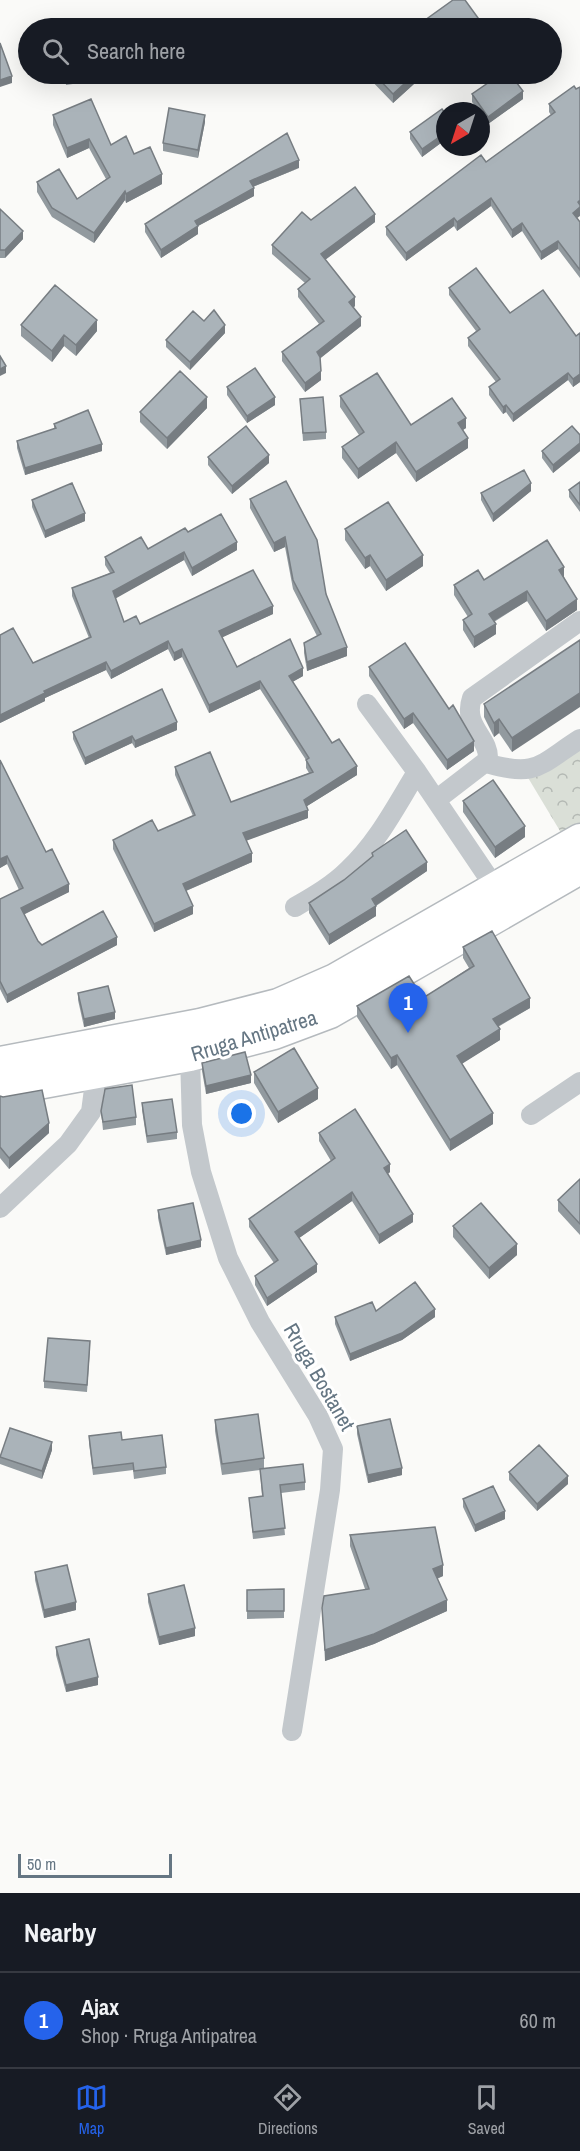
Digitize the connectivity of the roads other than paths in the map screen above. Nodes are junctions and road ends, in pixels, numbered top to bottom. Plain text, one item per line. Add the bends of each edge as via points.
1 (580, 621) edge
2 (367, 704) dead end
3 (580, 739) edge
4 (486, 763) junction
5 (417, 772) junction
6 (436, 800) junction
7 (580, 840) edge
8 (580, 869) edge
9 (496, 889) junction
10 (295, 907) dead end
11 (190, 1056) junction
12 (3, 1070) edge
13 (96, 1074) junction
14 (580, 1082) edge
15 (531, 1115) dead end
16 (0, 1208) edge
17 (292, 1731) dead end

1 - 4 street via 472,698 468,708 470,719 488,752
2 - 5 street
3 - 4 street via 524,771
4 - 6 street
5 - 6 street
5 - 10 street via 378,837 359,860
6 - 9 street
7 - 9 main road, Rruga Antipatrea
8 - 11 main road, Rruga Antipatrea via 330,1013 274,1034
9 - 12 main road, Rruga Antipatrea via 335,979 278,1004
11 - 13 main road, Rruga Antipatrea
11 - 17 street, Rruga Bostanet via 192,1125 201,1172 228,1258 333,1449
12 - 13 main road, Rruga Antipatrea
13 - 16 street via 91,1112 68,1144
14 - 15 street

